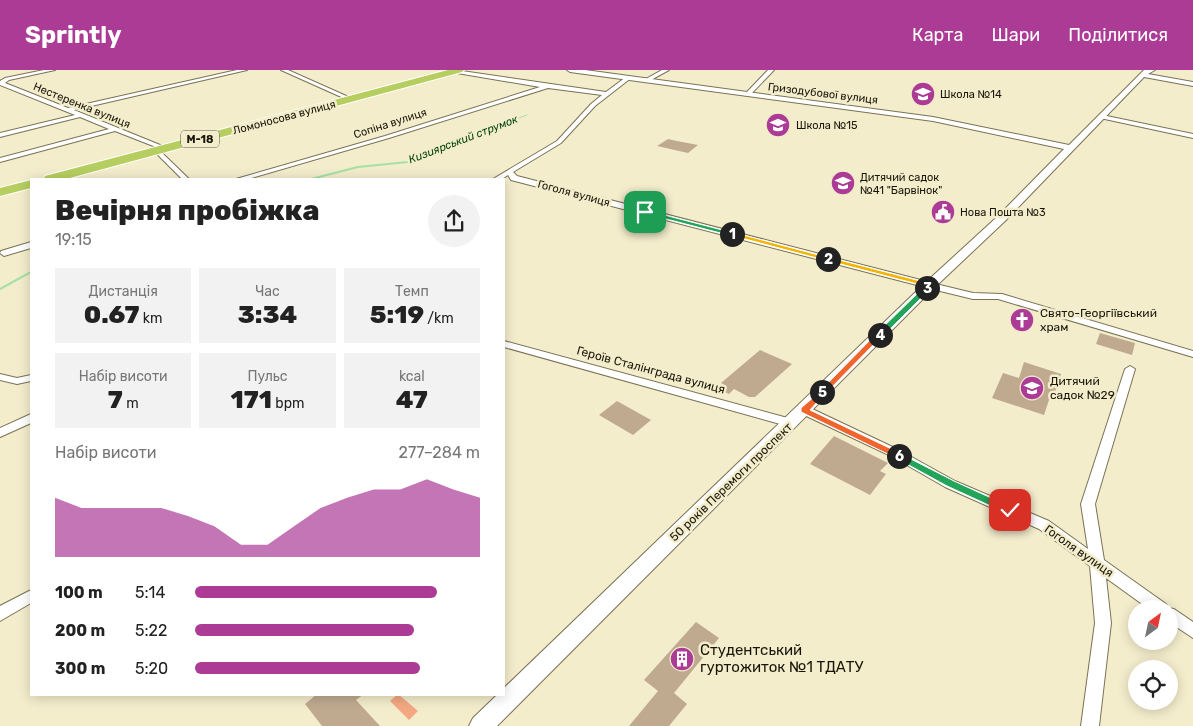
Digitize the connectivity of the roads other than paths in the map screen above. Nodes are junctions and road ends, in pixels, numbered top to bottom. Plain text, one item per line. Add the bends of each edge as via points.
1 (52, 70) edge
2 (244, 70) edge
3 (284, 70) edge
4 (458, 70) edge
5 (570, 70) edge
6 (666, 70) edge
7 (771, 70) edge
8 (1146, 71) edge
9 (628, 78) junction
10 (7, 79) joint
11 (647, 80) junction
12 (1193, 84) edge
13 (548, 86) junction
14 (606, 94) junction
15 (748, 94) junction
16 (350, 99) junction
17 (67, 110) junction
18 (81, 115) junction
19 (1102, 117) junction
20 (115, 129) junction
21 (0, 135) edge
22 (1193, 136) edge
23 (1071, 148) junction
24 (159, 149) junction
25 (0, 160) edge
26 (509, 172) junction
27 (54, 178) edge
28 (185, 178) edge
29 (243, 178) edge
30 (498, 178) edge
31 (30, 184) edge
32 (0, 192) edge
33 (30, 245) edge
34 (6, 253) edge
35 (930, 286) junction
36 (505, 344) edge
37 (1193, 354) edge
38 (1130, 369) dead end
39 (0, 377) edge
40 (30, 378) edge
41 (804, 410) junction
42 (30, 418) edge
43 (791, 423) junction
44 (0, 433) edge
45 (1096, 563) junction
46 (30, 597) edge
47 (1148, 600) edge
48 (0, 614) edge
49 (1178, 620) edge
50 (1193, 631) edge
51 (481, 726) edge
52 (1090, 726) edge

1 - 10 street
2 - 17 street
3 - 16 street
4 - 13 street
4 - 16 highway, Ломоносова вулиця / М-18
5 - 9 main road, Гризодубової вулиця
6 - 11 street
7 - 15 street
8 - 12 main road
8 - 19 main road, 50 років Перемоги проспект
9 - 11 main road, Гризодубової вулиця
9 - 14 street
10 - 17 street, Нестеренка вулиця via 0,83
11 - 15 main road, Гризодубової вулиця
13 - 14 street
13 - 29 street, Сопіна вулиця
14 - 26 street via 559,142
15 - 23 main road, Гризодубової вулиця via 933,118
16 - 24 highway, Ломоносова вулиця / М-18
17 - 18 street, Нестеренка вулиця
18 - 20 street, Нестеренка вулиця
18 - 21 street
19 - 22 street
19 - 23 main road, 50 років Перемоги проспект
20 - 24 street, Нестеренка вулиця
20 - 25 street
23 - 35 main road, 50 років Перемоги проспект
24 - 27 highway, Ломоносова вулиця / М-18
24 - 28 street, Нестеренка вулиця
26 - 30 street
26 - 35 street, Гоголя вулиця via 514,178
31 - 32 highway
33 - 34 street
35 - 37 street, Гоголя вулиця via 973,296 999,296
35 - 41 main road, 50 років Перемоги проспект
36 - 43 street, Героїв Сталінграда вулиця
38 - 45 street via 1088,498
39 - 40 street via 17,382
41 - 43 main road, 50 років Перемоги проспект
41 - 45 street, Гоголя вулиця via 895,453 950,484 1044,525
42 - 44 street
43 - 51 main road, 50 років Перемоги проспект
45 - 47 street, Гоголя вулиця
45 - 52 street via 1103,623
46 - 48 street
49 - 50 street

